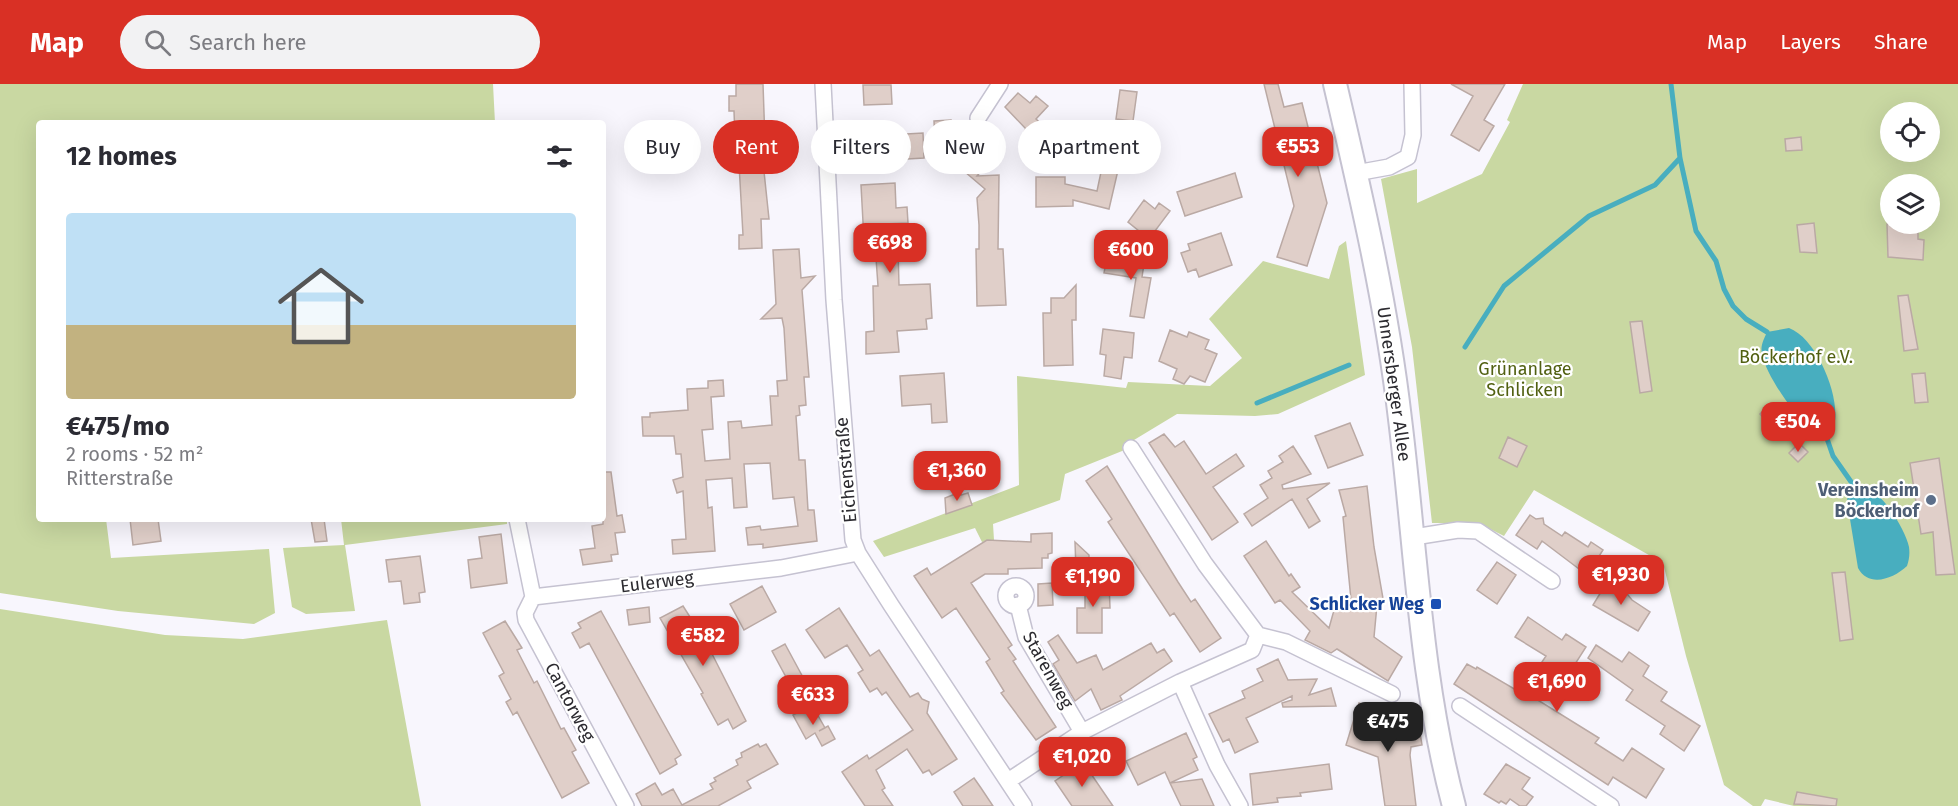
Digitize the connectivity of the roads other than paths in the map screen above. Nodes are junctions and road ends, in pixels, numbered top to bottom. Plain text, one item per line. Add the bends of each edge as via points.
1 (824, 84) edge
2 (1000, 84) edge
3 (1335, 84) edge
4 (1412, 84) edge
5 (978, 118) dead end
6 (1356, 173) junction
7 (1131, 448) dead end
8 (518, 522) edge
9 (1414, 537) junction
10 (858, 553) junction
11 (1552, 581) dead end
12 (533, 597) junction
13 (1018, 605) dead end
14 (1258, 635) junction
15 (1180, 682) junction
16 (1392, 694) dead end
17 (1460, 706) dead end
18 (1082, 732) junction
19 (1008, 781) junction
20 (626, 806) edge
21 (1024, 806) edge
22 (1240, 806) edge
23 (1454, 806) edge
24 (1611, 806) edge

1 - 10 street, Eichenstraße via 840,395 851,531
2 - 5 street
3 - 6 main road, Unnersberger Allee
4 - 6 street via 1413,143 1408,157 1389,167
6 - 9 main road, Unnersberger Allee via 1392,358
7 - 14 street via 1205,564
8 - 12 street
9 - 11 street via 1478,531
9 - 23 main road, Unnersberger Allee via 1429,688
10 - 12 street, Eulerweg via 781,568
10 - 19 street, Eichenstraße
12 - 20 street, Cantorweg via 526,620
13 - 18 street, Starenweg via 1026,637
14 - 15 street via 1252,650
14 - 16 street via 1286,642
15 - 18 street
15 - 22 street
17 - 24 street
18 - 19 street
19 - 21 street, Eichenstraße

